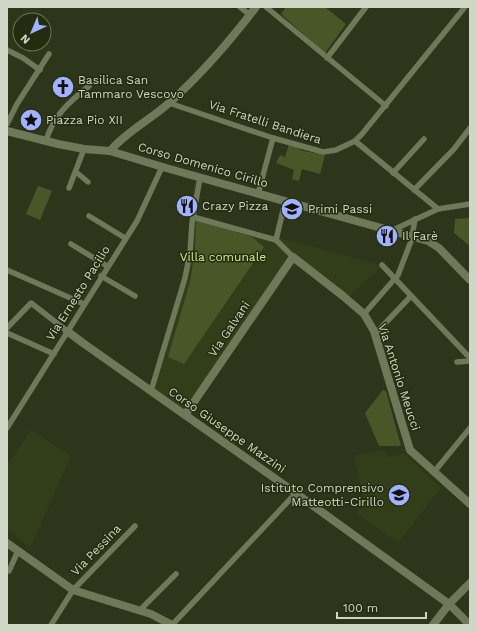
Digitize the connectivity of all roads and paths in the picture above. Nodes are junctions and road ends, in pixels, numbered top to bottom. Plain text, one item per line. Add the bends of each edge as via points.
1 (240, 7) edge
2 (256, 7) edge
3 (266, 7) edge
4 (366, 7) edge
5 (465, 7) edge
6 (250, 14) junction
7 (7, 50) edge
8 (49, 54) dead end
9 (327, 58) junction
10 (40, 70) junction
11 (89, 86) dead end
12 (169, 103) junction
13 (386, 106) junction
14 (7, 124) edge
15 (470, 128) edge
16 (7, 131) edge
17 (273, 138) junction
18 (424, 139) dead end
19 (46, 141) junction
20 (355, 142) junction
21 (84, 149) junction
22 (110, 151) junction
23 (162, 167) junction
24 (76, 172) junction
25 (393, 173) junction
26 (200, 178) junction
27 (88, 182) dead end
28 (69, 188) dead end
29 (414, 190) junction
30 (258, 194) junction
31 (285, 202) junction
32 (470, 204) edge
33 (438, 209) junction
34 (89, 216) dead end
35 (193, 217) junction
36 (415, 219) junction
37 (391, 230) junction
38 (413, 236) junction
39 (125, 238) junction
40 (276, 240) junction
41 (71, 244) dead end
42 (293, 257) junction
43 (382, 265) dead end
44 (107, 266) junction
45 (7, 270) edge
46 (101, 276) junction
47 (395, 278) junction
48 (470, 280) edge
49 (135, 296) dead end
50 (411, 296) junction
51 (84, 304) junction
52 (364, 314) junction
53 (7, 328) edge
54 (67, 331) junction
55 (7, 333) edge
56 (375, 334) junction
57 (54, 354) junction
58 (470, 358) edge
59 (470, 361) edge
60 (457, 362) dead end
61 (151, 391) junction
62 (185, 415) junction
63 (7, 428) edge
64 (470, 428) edge
65 (434, 472) junction
66 (296, 493) junction
67 (470, 504) edge
68 (135, 526) dead end
69 (7, 543) edge
70 (18, 551) junction
71 (7, 570) edge
72 (176, 574) dead end
73 (470, 583) edge
74 (73, 590) junction
75 (449, 604) junction
76 (140, 610) junction
77 (51, 625) edge
78 (172, 625) edge
79 (434, 625) edge
80 (470, 625) edge

1 - 6 street
2 - 6 street
3 - 9 street
4 - 9 street
5 - 13 street, Via Fratelli Bandiera
6 - 12 street via 234,36
7 - 10 street
8 - 10 street
9 - 13 street
10 - 14 street
11 - 19 street via 59,113
12 - 17 street, Via Fratelli Bandiera
12 - 22 street via 119,140
13 - 20 street, Via Fratelli Bandiera
15 - 29 street via 454,149
16 - 19 street, Corso Domenico Cirillo
17 - 20 street, Via Fratelli Bandiera via 323,152
17 - 30 street
18 - 25 street
19 - 21 street, Corso Domenico Cirillo
20 - 25 street
21 - 22 street, Corso Domenico Cirillo
21 - 24 street
22 - 23 street, Corso Domenico Cirillo
23 - 26 street, Corso Domenico Cirillo
23 - 39 street, Via Ernesto Pacilio via 137,221
24 - 27 street
24 - 28 street
25 - 29 street
26 - 30 street, Corso Domenico Cirillo
26 - 35 street
29 - 33 street
30 - 31 street, Corso Domenico Cirillo
31 - 37 street, Corso Domenico Cirillo
31 - 40 street
32 - 33 street
33 - 36 street
34 - 39 street
35 - 40 street
35 - 61 street via 185,278
36 - 37 street
36 - 38 street
37 - 38 street, Corso Domenico Cirillo
38 - 47 street
38 - 48 street, Corso Domenico Cirillo via 434,244
39 - 44 street, Via Ernesto Pacilio
40 - 42 street, Via Antonio Meucci
41 - 44 street
42 - 52 street, Via Antonio Meucci
42 - 62 street, Via Galvani
43 - 47 street
44 - 46 street, Via Ernesto Pacilio
45 - 51 street
46 - 49 street
46 - 51 street, Via Ernesto Pacilio
47 - 50 street
47 - 52 street
50 - 56 street
50 - 58 street
51 - 54 street, Via Ernesto Pacilio
52 - 56 street, Via Antonio Meucci
53 - 54 street, Corso Giuseppe Mazzini via 31,303
54 - 57 street, Via Ernesto Pacilio
54 - 61 street, Corso Giuseppe Mazzini
55 - 57 street
56 - 65 street, Via Antonio Meucci via 410,450
57 - 63 street, Via Ernesto Pacilio
59 - 60 street
61 - 62 street, Corso Giuseppe Mazzini
62 - 66 street, Corso Giuseppe Mazzini
64 - 65 street
65 - 67 street, Via Antonio Meucci
66 - 75 street, Corso Giuseppe Mazzini
66 - 78 street
68 - 74 street, Via Pessina
69 - 70 street
70 - 71 street via 9,571
70 - 74 street
72 - 76 street
73 - 75 street
74 - 76 street
74 - 77 street, Via Pessina
75 - 79 street
75 - 80 street, Corso Giuseppe Mazzini
76 - 78 street

